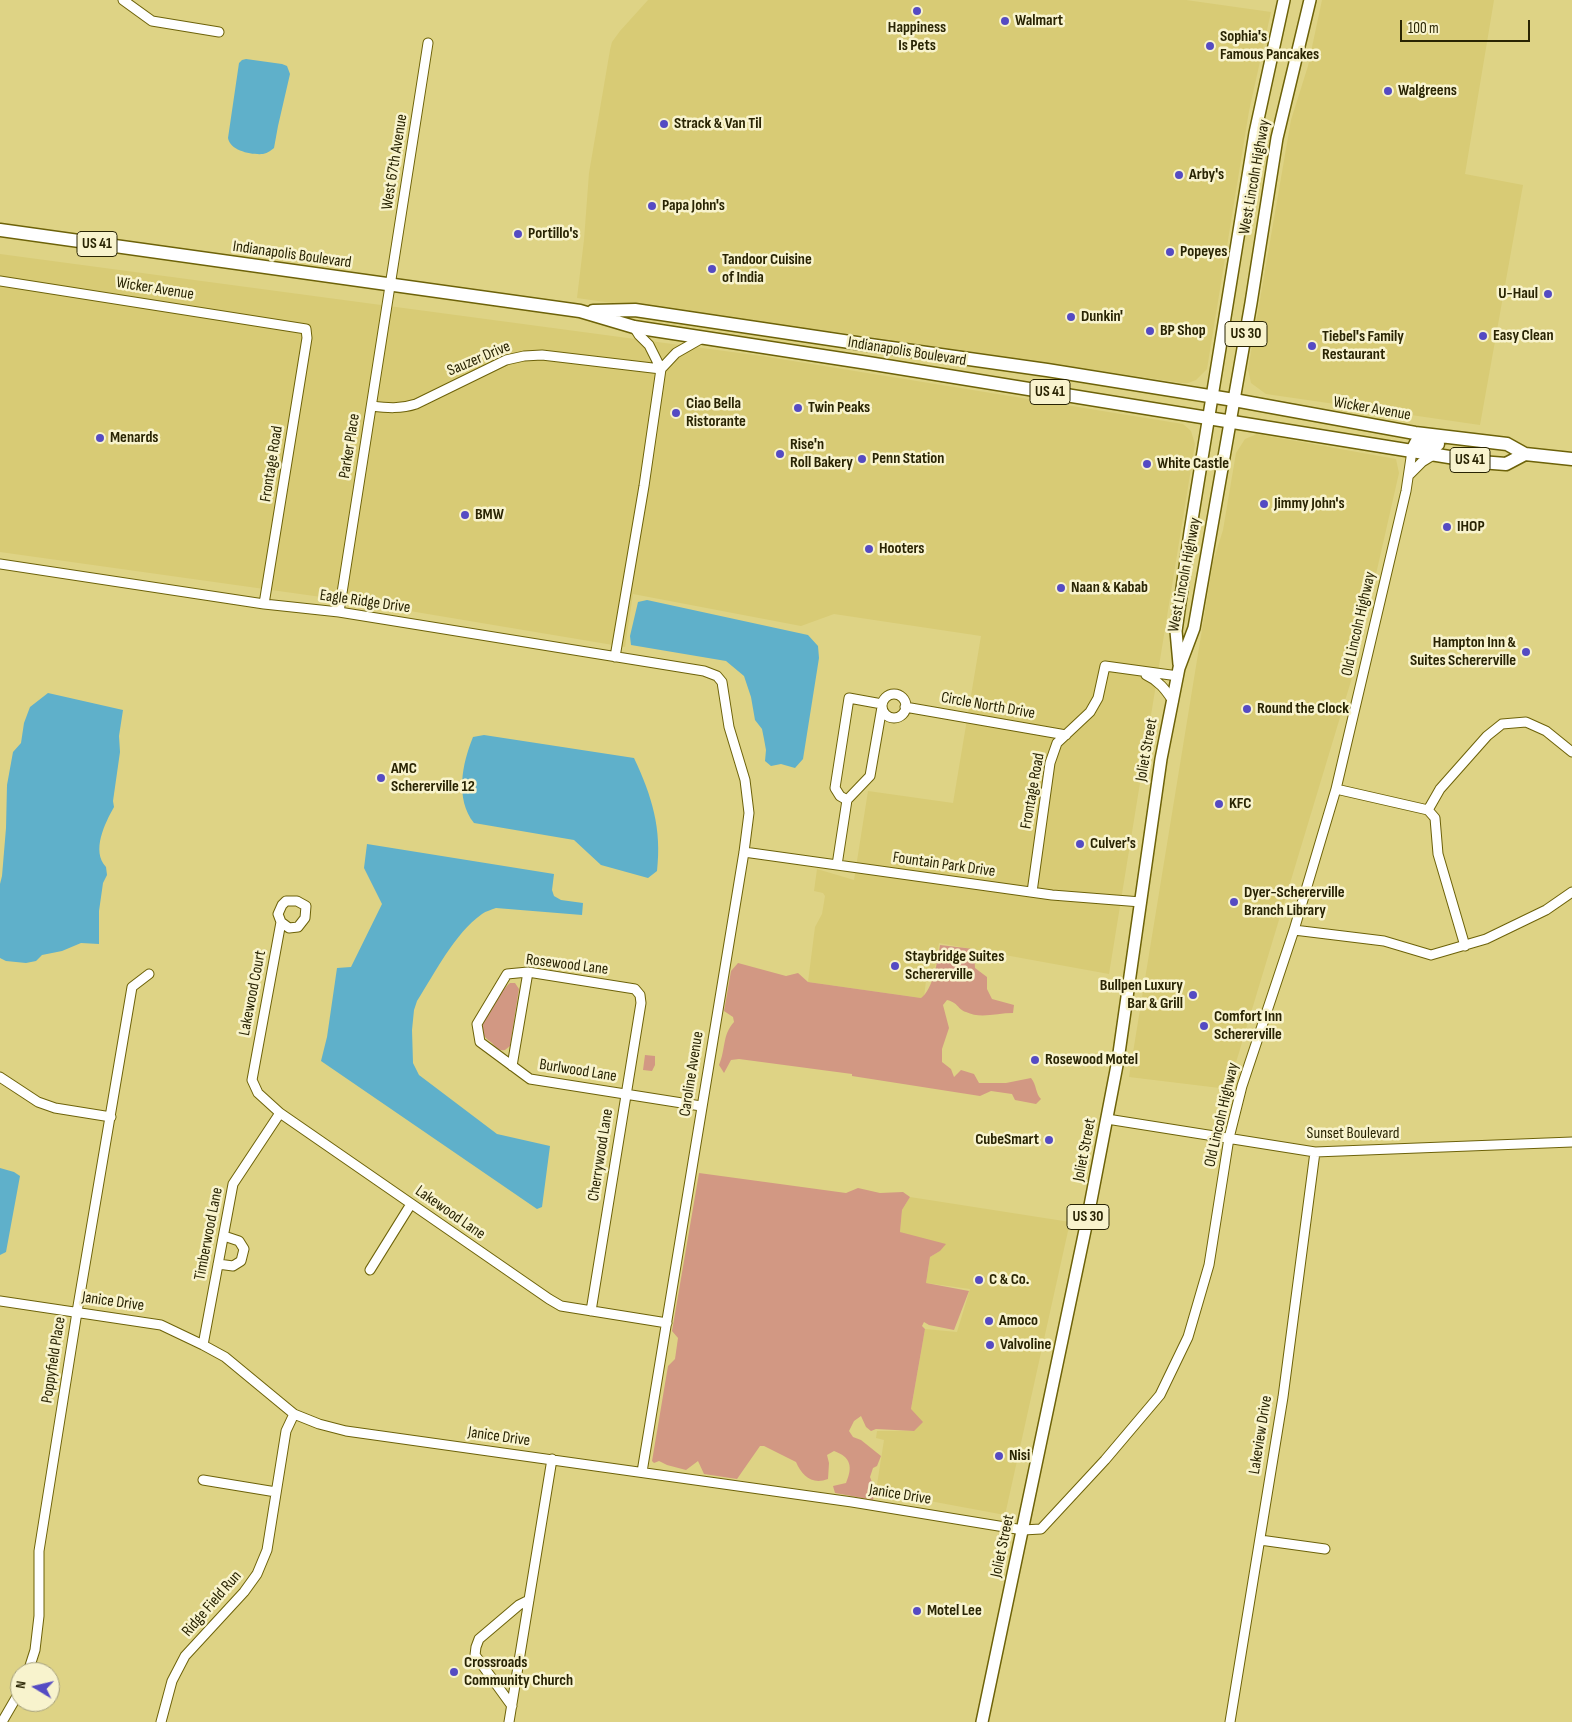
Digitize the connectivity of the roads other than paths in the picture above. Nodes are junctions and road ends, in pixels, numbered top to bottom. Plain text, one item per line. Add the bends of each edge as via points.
1 (123, 0) edge
2 (1284, 0) edge
3 (1310, 0) edge
4 (219, 32) dead end
5 (428, 43) dead end
6 (0, 230) edge
7 (0, 281) edge
8 (390, 285) junction
9 (580, 311) junction
10 (634, 326) junction
11 (306, 328) joint
12 (704, 337) junction
13 (661, 369) junction
14 (1212, 397) junction
15 (1234, 400) junction
16 (372, 406) junction
17 (1209, 418) junction
18 (1231, 422) junction
19 (1465, 439) junction
20 (1412, 451) junction
21 (1435, 454) junction
22 (1525, 454) junction
23 (1572, 459) edge
24 (1409, 475) junction
25 (0, 564) edge
26 (264, 604) junction
27 (338, 612) junction
28 (615, 657) junction
29 (1137, 670) junction
30 (1179, 672) junction
31 (722, 682) joint
32 (1173, 701) junction
33 (882, 705) junction
34 (905, 707) junction
35 (1066, 735) junction
36 (1572, 752) edge
37 (1336, 788) junction
38 (847, 800) junction
39 (1428, 810) junction
40 (744, 852) junction
41 (837, 865) junction
42 (1032, 892) junction
43 (1572, 892) edge
44 (1140, 902) junction
45 (281, 922) dead end
46 (1294, 930) junction
47 (1465, 946) junction
48 (528, 972) junction
49 (150, 974) dead end
50 (641, 1003) joint
51 (477, 1024) joint
52 (512, 1066) junction
53 (254, 1068) joint
54 (0, 1078) edge
55 (626, 1094) junction
56 (701, 1106) junction
57 (280, 1113) junction
58 (111, 1117) junction
59 (1107, 1119) junction
60 (1229, 1138) junction
61 (1572, 1142) edge
62 (1316, 1152) junction
63 (412, 1204) junction
64 (224, 1236) junction
65 (218, 1264) junction
66 (370, 1270) dead end
67 (0, 1301) edge
68 (591, 1311) junction
69 (77, 1312) junction
70 (667, 1323) junction
71 (203, 1345) junction
72 (294, 1414) junction
73 (552, 1460) junction
74 (642, 1472) junction
75 (203, 1480) dead end
76 (276, 1492) junction
77 (1023, 1530) junction
78 (1260, 1540) junction
79 (1325, 1549) dead end
80 (529, 1600) junction
81 (31, 1662) edge
82 (512, 1706) junction
83 (10, 1707) edge
84 (1, 1722) edge
85 (161, 1722) edge
86 (509, 1722) edge
87 (982, 1722) edge
88 (1230, 1722) edge

1 - 4 street via 152,20
2 - 14 main road, West Lincoln Highway / US 30 via 1254,133
3 - 15 main road, West Lincoln Highway / US 30 via 1277,138
5 - 8 street, West 67th Avenue
6 - 8 highway, Indianapolis Boulevard / US 41
7 - 11 street, Wicker Avenue
8 - 9 highway, Indianapolis Boulevard / US 41
8 - 16 street, Parker Place
9 - 10 highway, Indianapolis Boulevard / US 41
9 - 14 highway, Indianapolis Boulevard / US 41 via 636,310
10 - 12 highway, Indianapolis Boulevard / US 41
10 - 13 street via 649,345
11 - 26 street, Frontage Road
12 - 13 street via 676,353
12 - 17 highway, Indianapolis Boulevard / US 41
13 - 16 street, Sauzer Drive via 542,355 524,356 506,360 416,404 393,408
13 - 28 street
14 - 15 highway, Wicker Avenue / US 41
14 - 17 main road, West Lincoln Highway / US 30
15 - 18 main road, West Lincoln Highway / US 30
15 - 19 highway, Wicker Avenue / US 41
16 - 27 street, Parker Place
17 - 18 highway, Indianapolis Boulevard / US 41
17 - 30 main road, West Lincoln Highway / US 30 via 1176,631
18 - 20 highway, Wicker Avenue / US 41
18 - 30 main road, West Lincoln Highway / US 30 via 1194,628
19 - 20 highway via 1459,446 1416,442
19 - 22 highway, Wicker Avenue / US 41 via 1507,444
20 - 21 highway, Wicker Avenue / US 41
20 - 24 street, Old Lincoln Highway
21 - 22 highway, Wicker Avenue / US 41 via 1506,464
21 - 24 street
22 - 23 highway, Wicker Avenue / US 41
24 - 37 street, Old Lincoln Highway
25 - 26 street, Eagle Ridge Drive
26 - 27 street, Eagle Ridge Drive
27 - 28 street, Eagle Ridge Drive
28 - 31 street, Eagle Ridge Drive via 704,671 717,676
29 - 30 street, Frontage Road
29 - 32 street via 1156,679
29 - 35 street, Frontage Road via 1105,666 1098,698 1090,712
30 - 32 main road, Joliet Street / US 30
31 - 40 street, Caroline Avenue via 729,727 745,780 749,813
32 - 44 main road, Joliet Street / US 30
33 - 34 street via 887,715 895,717 902,714
33 - 34 street via 886,697 896,694 904,700
33 - 38 street via 870,776
33 - 38 street via 849,698 835,788
34 - 35 street, Circle North Drive
35 - 42 street, Frontage Road via 1057,743 1050,763
36 - 39 street via 1546,731 1526,722 1502,724 1487,736 1438,791
37 - 39 street
37 - 46 street, Old Lincoln Highway
38 - 41 street
39 - 47 street via 1435,818 1438,854
40 - 41 street, Fountain Park Drive
40 - 56 street, Caroline Avenue
41 - 42 street, Fountain Park Drive
42 - 44 street, Fountain Park Drive
43 - 47 street via 1546,910
44 - 59 main road, Joliet Street / US 30
45 - 53 street, Lakewood Court
46 - 47 street via 1384,942 1431,955
46 - 60 street, Old Lincoln Highway via 1242,1086
48 - 50 street, Rosewood Lane via 635,989
48 - 51 street, Rosewood Lane via 507,974
48 - 52 street
49 - 58 street, Poppyfield Place via 132,987
50 - 55 street, Cherrywood Lane
51 - 52 street, Burlwood Lane via 480,1042
52 - 55 street, Burlwood Lane via 530,1079
53 - 57 street, Lakewood Lane via 252,1080 258,1094
54 - 58 street via 38,1102
55 - 56 street, Burlwood Lane
55 - 68 street, Cherrywood Lane
56 - 70 street, Caroline Avenue
57 - 63 street, Lakewood Lane
57 - 64 street, Timberwood Lane via 233,1184
58 - 69 street, Poppyfield Place
59 - 60 street, Sunset Boulevard
59 - 77 main road, Joliet Street / US 30
60 - 62 street, Sunset Boulevard
60 - 77 street, Old Lincoln Highway via 1209,1265 1188,1337 1160,1395 1046,1525 1041,1529
61 - 62 street, Sunset Boulevard
62 - 78 street, Lakeview Drive
63 - 66 street
63 - 68 street, Lakewood Lane via 548,1300 561,1306
64 - 65 street, Timberwood Lane
64 - 65 street via 239,1241 244,1249 241,1260 233,1266
65 - 71 street, Timberwood Lane
67 - 69 street, Janice Drive
68 - 70 street, Lakewood Lane
69 - 71 street, Janice Drive via 161,1325
69 - 81 street, Poppyfield Place via 39,1551 39,1616
70 - 74 street, Caroline Avenue
71 - 72 street, Janice Drive via 224,1357
72 - 73 street, Janice Drive via 346,1432
72 - 76 street, Ridge Field Run via 286,1431
73 - 74 street, Janice Drive
73 - 80 street
74 - 77 street, Janice Drive
75 - 76 street
76 - 85 street, Ridge Field Run via 267,1550 257,1574 185,1656 172,1681
77 - 87 main road, Joliet Street / US 30
78 - 79 street
78 - 88 street, Lakeview Drive
80 - 82 street
80 - 82 street via 478,1639 476,1647 475,1655
82 - 86 street
83 - 84 street

